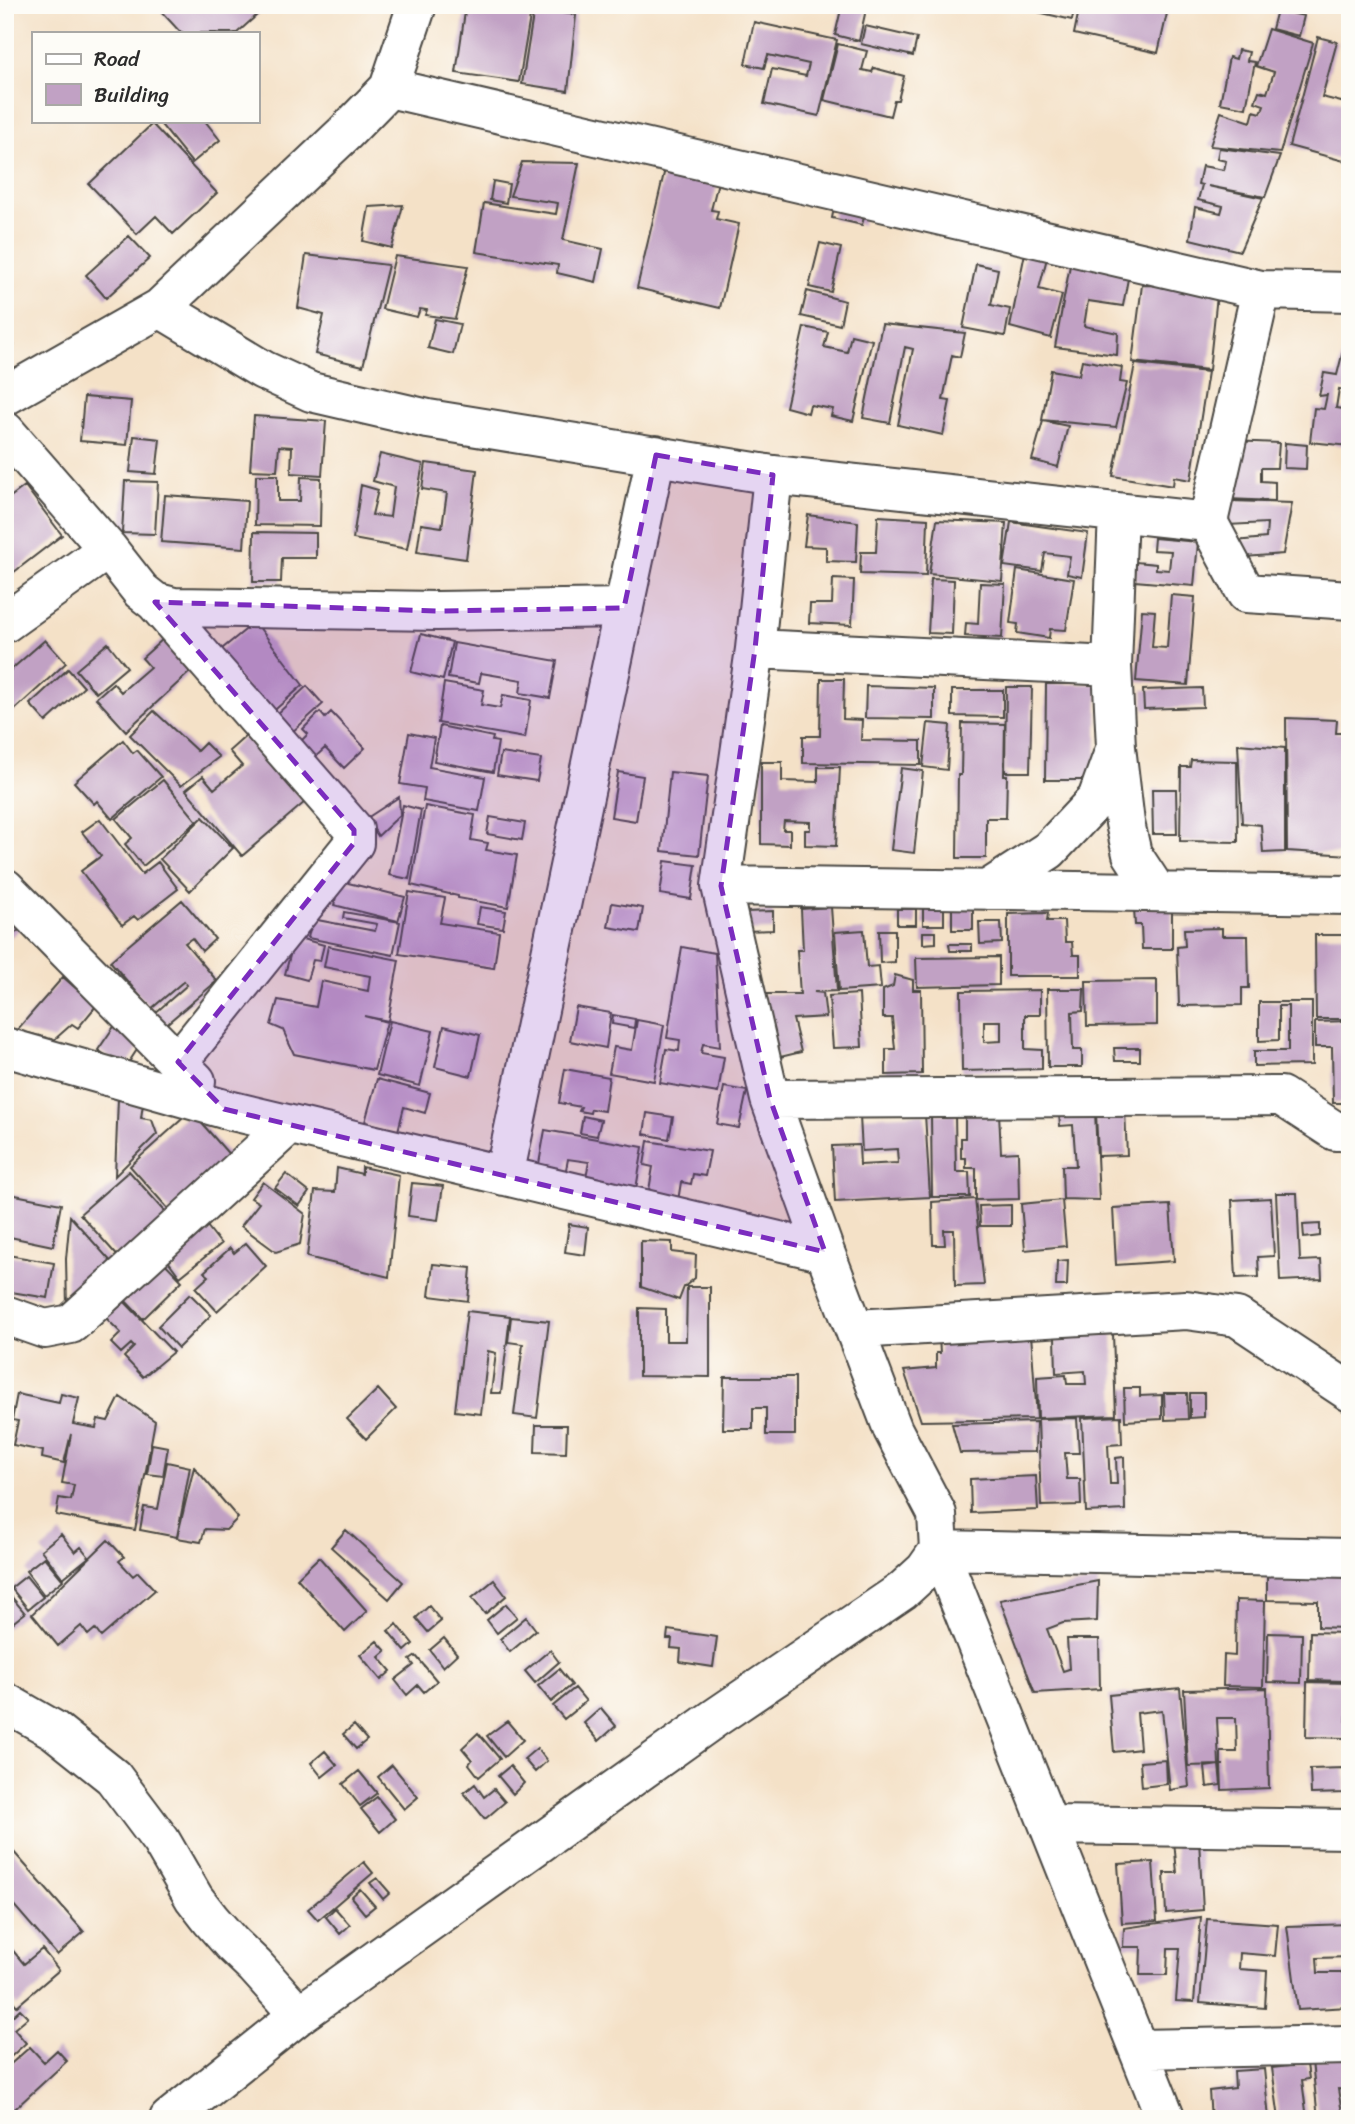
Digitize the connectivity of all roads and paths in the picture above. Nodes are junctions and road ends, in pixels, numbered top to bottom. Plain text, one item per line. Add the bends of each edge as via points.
1 (416, 5) edge
2 (389, 88) junction
3 (1261, 290) junction
4 (1350, 292) edge
5 (160, 308) junction
6 (5, 396) edge
7 (5, 431) edge
8 (656, 455) junction
9 (773, 475) junction
10 (1118, 512) junction
11 (1208, 522) junction
12 (108, 549) junction
13 (1350, 600) edge
14 (155, 602) junction
15 (624, 608) junction
16 (5, 623) edge
17 (755, 649) junction
18 (1112, 666) junction
19 (1116, 747) junction
20 (721, 886) junction
21 (5, 888) edge
22 (987, 890) junction
23 (1157, 892) junction
24 (1350, 895) edge
25 (5, 1047) edge
26 (177, 1062) junction
27 (770, 1099) junction
28 (224, 1109) junction
29 (289, 1125) junction
30 (1350, 1131) edge
31 (504, 1176) junction
32 (825, 1252) junction
33 (5, 1315) edge
34 (855, 1329) junction
35 (1350, 1392) edge
36 (939, 1550) junction
37 (1350, 1558) edge
38 (5, 1702) edge
39 (1049, 1825) junction
40 (1350, 1829) edge
41 (299, 2015) junction
42 (1350, 2045) edge
43 (1138, 2049) junction
44 (169, 2119) edge
45 (1166, 2119) edge

1 - 2 street
2 - 3 street
2 - 5 street
3 - 4 street
3 - 11 street
5 - 6 street
5 - 8 street via 311,393 428,419
7 - 12 street
8 - 9 street
8 - 15 street
9 - 10 street
9 - 17 street
10 - 11 street
10 - 18 street
11 - 13 street via 1246,593
12 - 14 street
12 - 16 street
14 - 15 street via 174,607 437,611
14 - 26 street via 354,830 354,843
15 - 31 street
17 - 18 street
17 - 20 street
18 - 19 street
19 - 22 street via 1097,799 1049,850
19 - 23 street via 1132,854
20 - 22 street
20 - 27 street
21 - 26 street
22 - 23 street
23 - 24 street
25 - 28 street
26 - 28 street
27 - 30 street via 1281,1096 1335,1131
27 - 32 street
28 - 29 street
29 - 31 street
29 - 33 street via 71,1324 45,1329
31 - 32 street
32 - 34 street
34 - 35 street via 1186,1310 1237,1317
34 - 36 street via 892,1430 937,1514
36 - 37 street
36 - 39 street
36 - 41 street via 902,1591 715,1718
38 - 41 street via 54,1730 113,1777 211,1920
39 - 40 street
39 - 43 street
41 - 44 street
42 - 43 street
43 - 45 street

